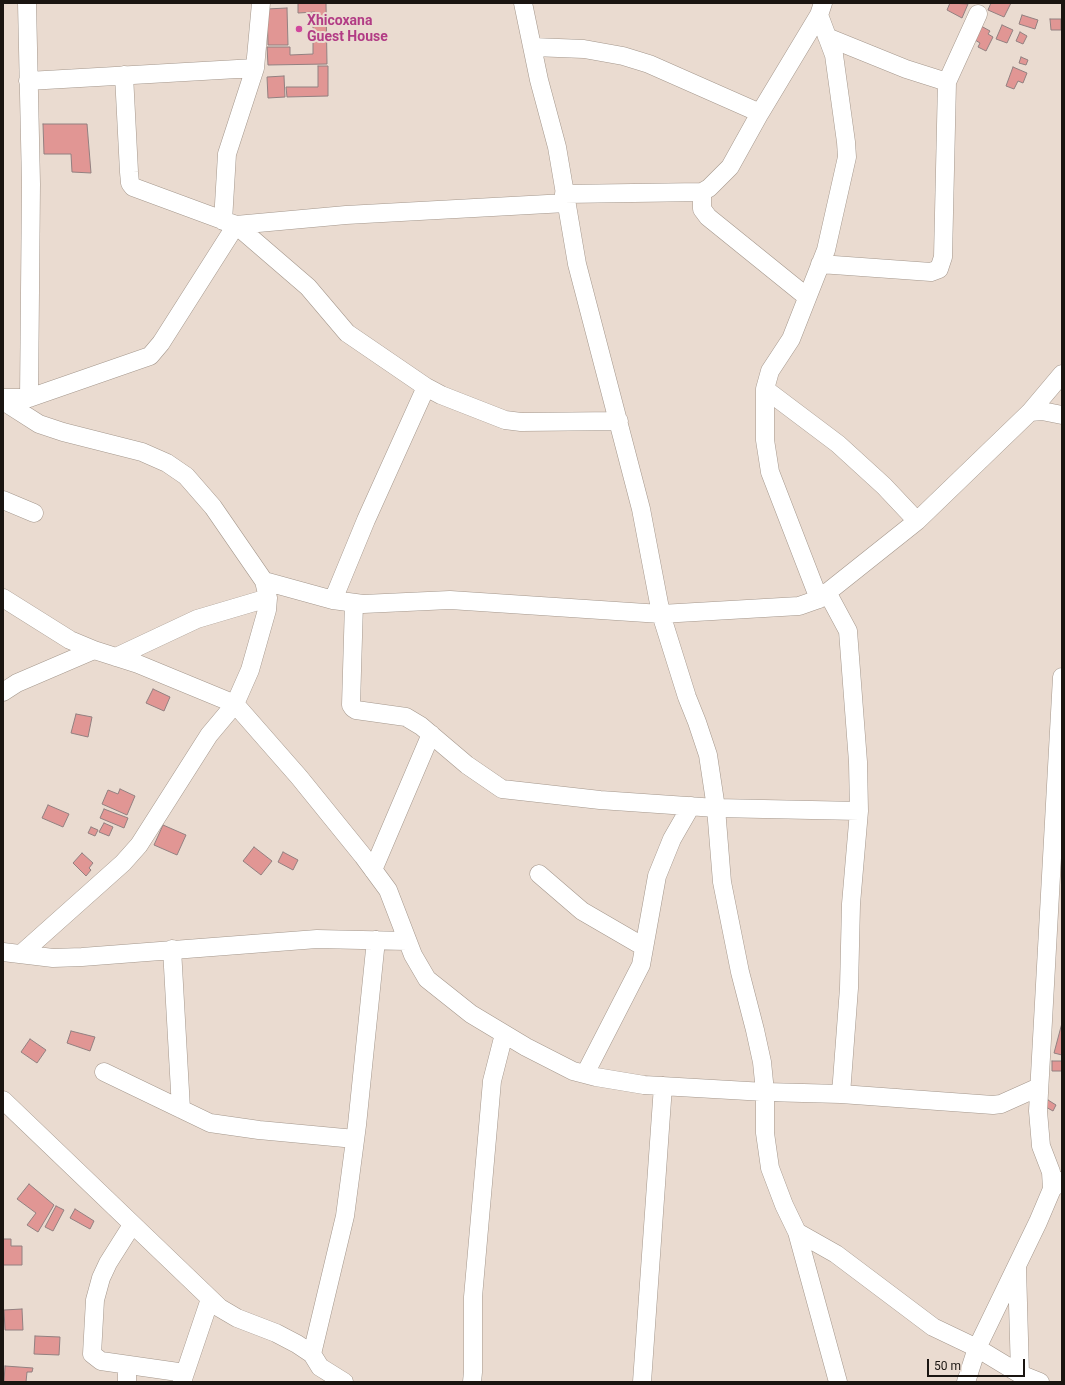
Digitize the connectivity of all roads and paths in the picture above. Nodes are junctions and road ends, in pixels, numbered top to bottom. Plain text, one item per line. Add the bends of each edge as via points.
1 (27, 3) edge
2 (261, 3) edge
3 (523, 3) edge
4 (821, 9) edge
5 (978, 14) dead end
6 (827, 37) junction
7 (533, 47) junction
8 (255, 68) junction
9 (124, 75) junction
10 (28, 81) junction
11 (947, 82) junction
12 (760, 113) junction
13 (702, 192) junction
14 (565, 199) junction
15 (230, 223) junction
16 (820, 264) junction
17 (807, 297) junction
18 (1062, 374) edge
19 (426, 387) junction
20 (765, 389) junction
21 (29, 398) junction
22 (3, 400) edge
23 (1030, 412) junction
24 (1062, 415) edge
25 (619, 421) junction
26 (3, 500) edge
27 (34, 513) dead end
28 (918, 521) junction
29 (266, 589) junction
30 (823, 595) junction
31 (3, 598) edge
32 (333, 600) junction
33 (354, 603) junction
34 (662, 614) junction
35 (94, 650) junction
36 (116, 657) junction
37 (1062, 678) edge
38 (3, 692) edge
39 (235, 704) junction
40 (430, 734) junction
41 (691, 806) junction
42 (716, 808) junction
43 (859, 811) junction
44 (373, 870) junction
45 (539, 874) dead end
46 (376, 940) junction
47 (407, 941) junction
48 (644, 947) junction
49 (172, 950) junction
50 (3, 952) edge
51 (21, 954) junction
52 (504, 1034) junction
53 (104, 1072) dead end
54 (585, 1074) junction
55 (663, 1086) junction
56 (1039, 1087) junction
57 (765, 1092) junction
58 (841, 1094) junction
59 (3, 1100) edge
60 (181, 1109) junction
61 (355, 1139) junction
62 (1057, 1185) edge
63 (132, 1225) junction
64 (797, 1232) junction
65 (1017, 1265) junction
66 (210, 1299) junction
67 (977, 1348) junction
68 (316, 1368) edge
69 (127, 1374) edge
70 (1020, 1374) junction
71 (184, 1377) edge
72 (344, 1382) edge
73 (472, 1382) edge
74 (642, 1382) edge
75 (838, 1382) edge
76 (966, 1382) edge
77 (1040, 1382) edge

1 - 10 street
2 - 8 street
3 - 7 street
4 - 6 street
4 - 12 street
5 - 11 street
6 - 11 street via 906,69
6 - 16 street via 834,55 846,157 826,250
7 - 12 street via 584,49 623,56 649,64
7 - 14 street via 557,147
8 - 9 street
8 - 15 street via 227,154
9 - 10 street
9 - 15 street via 130,183 138,190
10 - 21 street via 31,184
11 - 16 street via 943,257 939,269 931,272
12 - 13 street via 730,167 718,181
13 - 14 street
13 - 17 street via 702,209 708,217
14 - 15 street
14 - 25 street via 577,264
15 - 19 street via 308,287 347,333
15 - 21 street via 161,344 150,356
16 - 17 street
17 - 20 street via 791,339 770,372
18 - 23 street
19 - 25 street via 504,420
19 - 32 street
20 - 28 street via 838,444
20 - 30 street via 765,440 770,472 776,492
21 - 22 street
22 - 29 street via 39,424 142,452 167,463 186,476 213,507
23 - 24 street via 1042,411
23 - 28 street
25 - 34 street via 641,509
26 - 27 street
28 - 30 street
29 - 32 street
29 - 36 street
29 - 39 street via 267,610 250,670
30 - 34 street via 799,606
30 - 43 street via 848,631
31 - 35 street via 70,640
32 - 33 street
33 - 34 street via 450,600
33 - 40 street via 351,705 356,710 406,717
34 - 42 street via 708,755
35 - 36 street
35 - 38 street via 17,683
36 - 39 street
37 - 56 street
39 - 44 street via 299,777
39 - 51 street via 209,735 139,845 123,863
40 - 41 street via 467,765 502,789 600,800
40 - 44 street
41 - 42 street
41 - 48 street via 672,839 657,876
42 - 43 street
42 - 57 street via 722,882 740,972 755,1030
43 - 58 street via 851,904 849,988
44 - 47 street via 388,890
45 - 48 street via 582,911
46 - 47 street
46 - 49 street via 317,940
46 - 61 street
47 - 52 street via 427,979 471,1014
48 - 54 street via 638,971
49 - 51 street via 53,958
49 - 60 street
50 - 51 street
52 - 54 street
52 - 73 street via 492,1081 487,1134 473,1297
53 - 60 street
54 - 55 street
55 - 57 street
55 - 74 street
56 - 58 street via 993,1105
56 - 62 street via 1041,1146
57 - 58 street
57 - 64 street via 765,1133 770,1168
59 - 63 street
60 - 61 street via 210,1123
61 - 68 street via 345,1216
62 - 65 street
63 - 66 street
63 - 69 street via 101,1278 95,1300 92,1354
64 - 67 street via 853,1266 933,1326
64 - 75 street
65 - 67 street
65 - 70 street
66 - 68 street via 237,1318 276,1333
66 - 71 street
67 - 70 street
67 - 76 street
68 - 72 street
69 - 71 street
70 - 77 street

